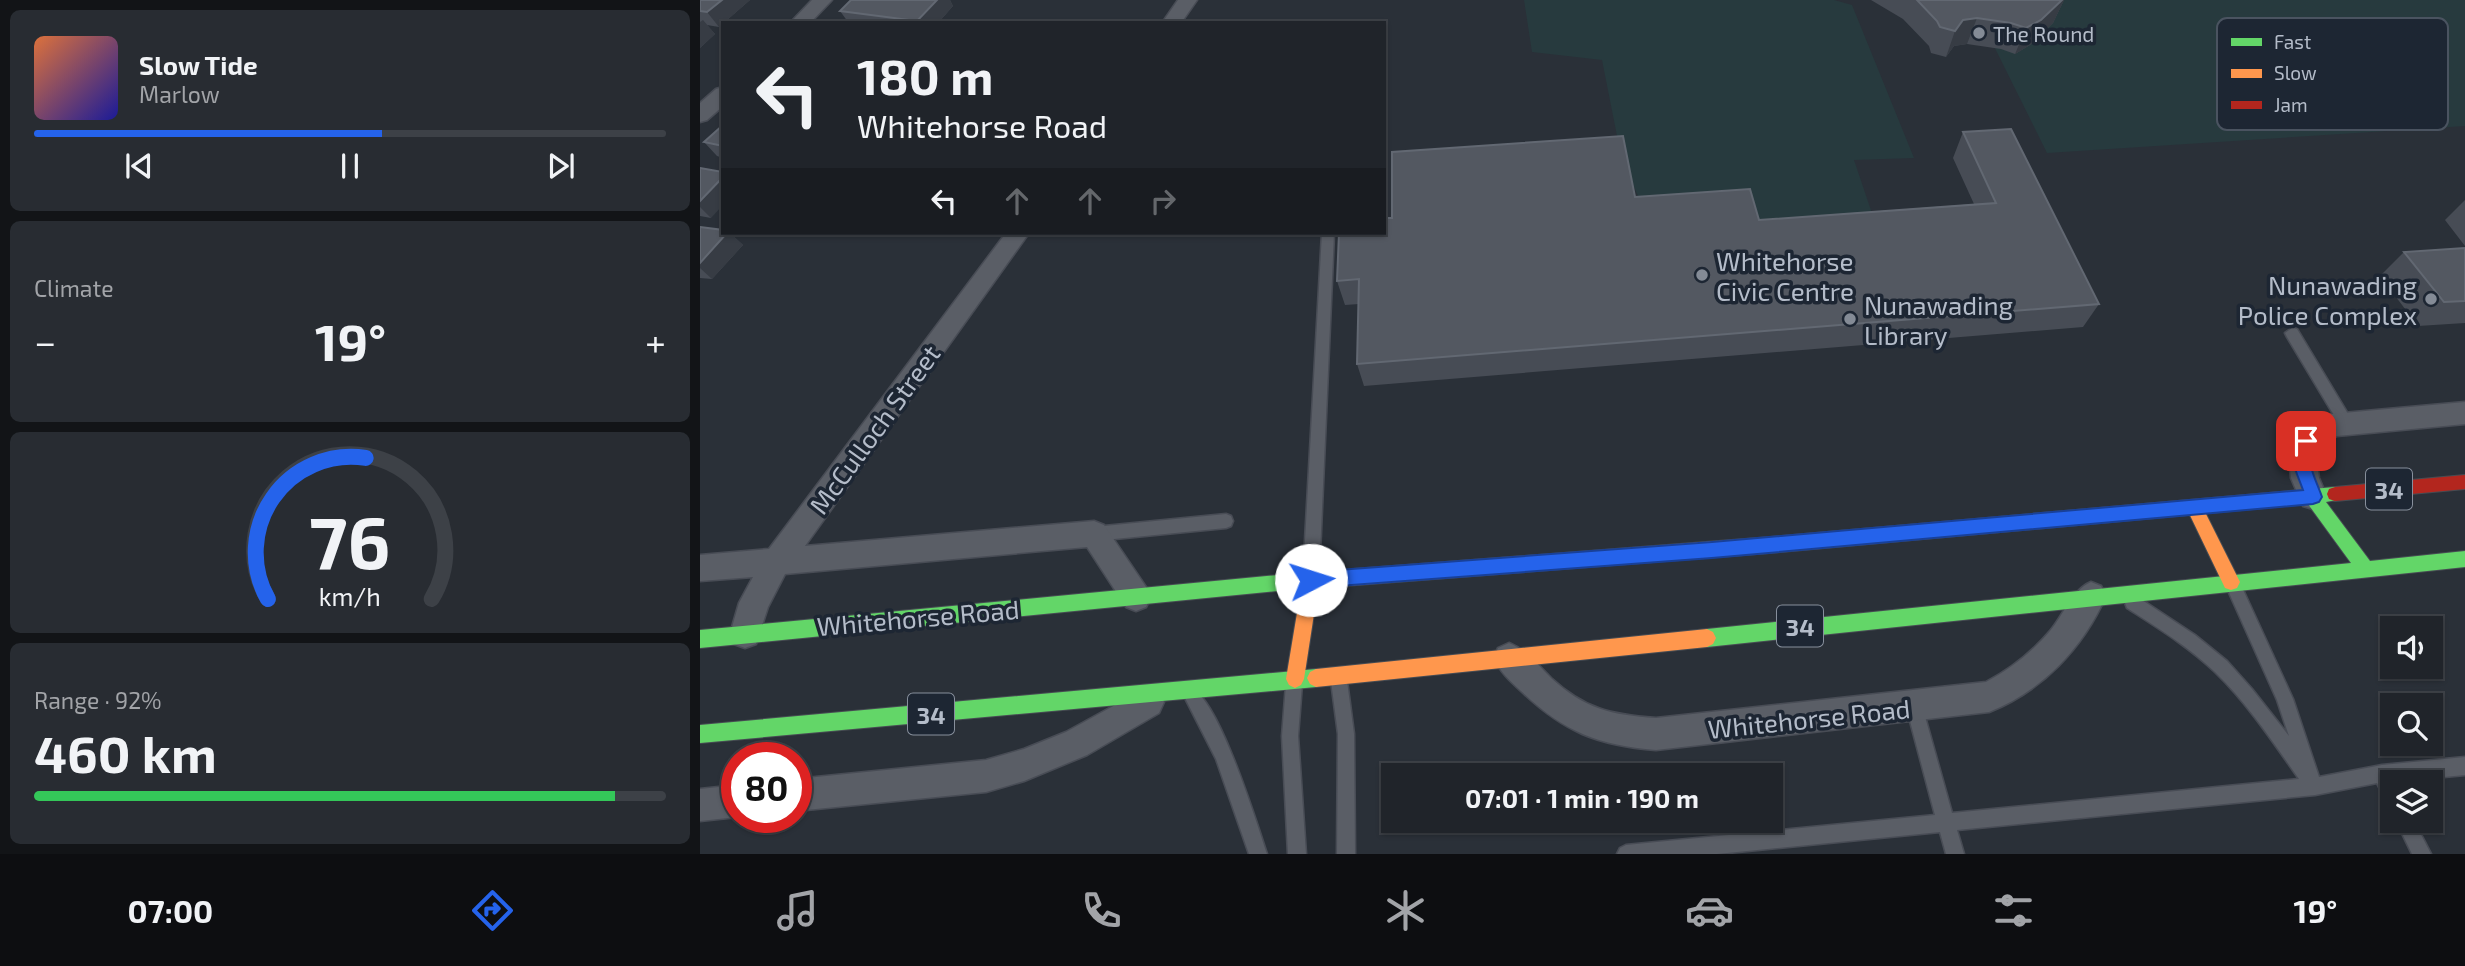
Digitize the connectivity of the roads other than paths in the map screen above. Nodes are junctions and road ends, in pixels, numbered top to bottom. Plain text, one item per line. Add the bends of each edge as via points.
1 (823, 0) edge
2 (1188, 0) edge
3 (801, 21) edge
4 (1172, 21) edge
5 (721, 96) edge
6 (700, 115) edge
7 (1017, 235) edge
8 (1328, 235) edge
9 (2292, 333) dead end
10 (2465, 413) edge
11 (2346, 423) junction
12 (2465, 482) edge
13 (2313, 497) junction
14 (2194, 507) junction
15 (1226, 521) dead end
16 (1094, 534) junction
17 (2465, 559) edge
18 (777, 561) junction
19 (700, 568) edge
20 (2366, 569) junction
21 (1311, 580) junction
22 (2231, 582) junction
23 (2104, 595) junction
24 (1136, 597) junction
25 (1321, 616) dead end
26 (745, 634) junction
27 (700, 639) edge
28 (1508, 658) junction
29 (1337, 670) junction
30 (1295, 680) junction
31 (1175, 692) junction
32 (1914, 706) junction
33 (700, 734) edge
34 (2465, 766) edge
35 (2424, 770) edge
36 (2380, 774) edge
37 (2315, 786) junction
38 (812, 793) edge
39 (721, 803) edge
40 (700, 805) edge
41 (1946, 822) junction
42 (2411, 833) edge
43 (1258, 854) edge
44 (1297, 854) edge
45 (1346, 854) edge
46 (1626, 854) edge
47 (1955, 854) edge
48 (2421, 854) edge

1 - 3 street
2 - 4 street
5 - 6 street
7 - 18 street, McCulloch Street
8 - 21 lane
9 - 11 lane
10 - 11 street
11 - 13 street via 2318,431 2301,450
12 - 13 highway, Whitehorse Road / 34
13 - 14 highway, Whitehorse Road / 34
13 - 20 highway
14 - 21 highway, Whitehorse Road / 34
14 - 22 highway
15 - 16 lane
16 - 18 street
16 - 24 street
17 - 20 highway, 34
18 - 19 street
18 - 26 street, McCulloch Street via 754,604
20 - 22 highway, 34
21 - 24 highway, Whitehorse Road / 34
21 - 25 highway
21 - 30 highway
22 - 23 highway, 34
22 - 37 lane via 2284,699
23 - 28 highway, 34
23 - 32 street, Whitehorse Road via 2043,662 2016,684 1989,697
23 - 37 lane via 2192,643 2221,667
24 - 26 highway, Whitehorse Road / 34
26 - 27 highway, Whitehorse Road / 34
28 - 29 highway, 34
28 - 32 street, Whitehorse Road via 1564,712 1592,726 1623,733 1656,734
29 - 30 highway, 34
29 - 45 lane via 1346,746
30 - 31 highway, 34
30 - 44 lane via 1290,736
31 - 33 highway, 34
31 - 38 street via 1076,744 986,776
31 - 43 lane via 1220,742
32 - 41 lane
34 - 35 lane
36 - 37 lane
37 - 41 lane
39 - 40 street
41 - 46 lane
41 - 47 lane
42 - 48 lane

